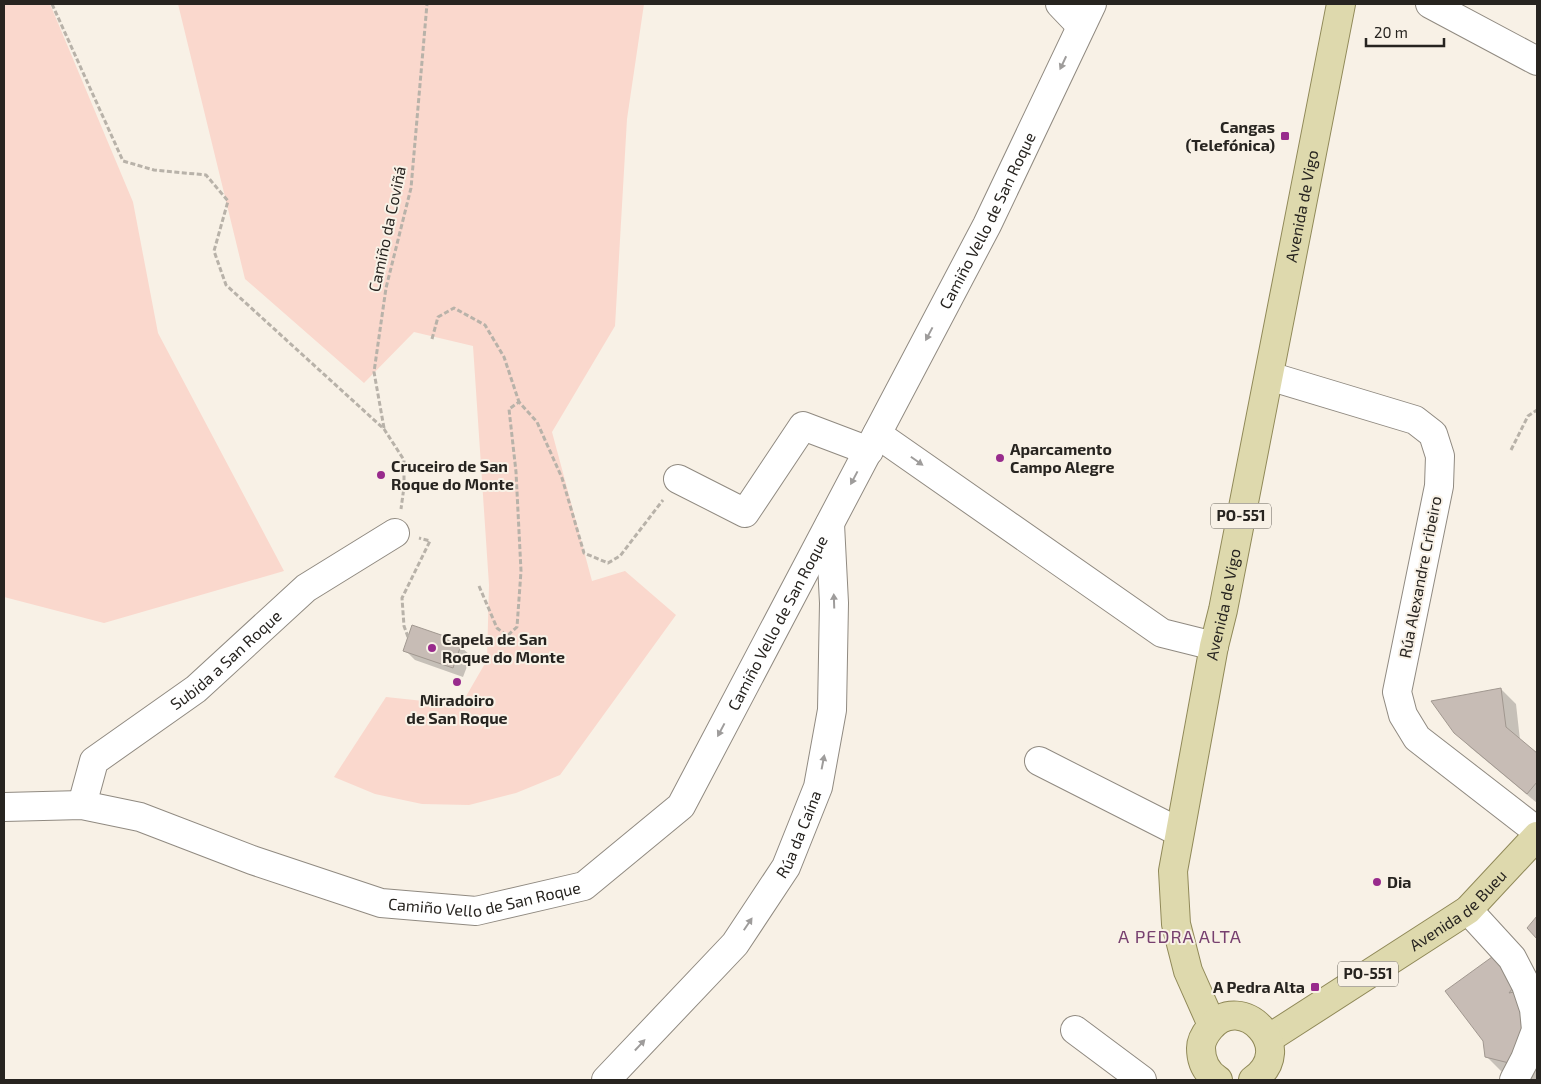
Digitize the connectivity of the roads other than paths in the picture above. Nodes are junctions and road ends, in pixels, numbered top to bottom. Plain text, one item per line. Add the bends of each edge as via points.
1 (1060, 4) edge
2 (1341, 4) edge
3 (1430, 4) edge
4 (1087, 15) edge
5 (1537, 61) edge
6 (1269, 376) junction
7 (873, 442) junction
8 (678, 479) road end
9 (830, 524) junction
10 (395, 532) road end
11 (1214, 646) junction
12 (1040, 761) dead end
13 (82, 805) junction
14 (4, 807) edge
15 (1537, 831) edge
16 (1179, 832) junction
17 (1537, 836) edge
18 (1468, 910) junction
19 (1212, 1025) junction
20 (1075, 1030) dead end
21 (1268, 1039) junction
22 (606, 1080) edge
23 (1142, 1080) edge
24 (1218, 1080) edge
25 (1253, 1080) edge
26 (1514, 1080) edge

1 - 4 street
2 - 6 main road, Avenida de Vigo / PO-551
3 - 5 street
4 -> 7 street, Camiño Vello de San Roque via 987,225
6 - 11 main road, Avenida de Vigo / PO-551
6 - 15 street, Rúa Alexandre Cribeiro via 1415,420 1433,434 1440,456 1439,486 1397,692 1403,715 1417,738
7 - 8 street via 804,426 745,514
7 -> 9 street, Camiño Vello de San Roque
7 -> 11 street via 996,516 1162,633
9 -> 13 street, Camiño Vello de San Roque via 681,806 584,886 476,911 381,903 252,860 140,817
22 -> 9 street, Rúa da Caína via 735,944 786,867 818,787 832,710 834,603
10 - 13 street, Subida a San Roque via 306,588 196,689 94,761
11 - 16 main road, Avenida de Vigo / PO-551
12 - 16 street
13 - 14 street, Camiño Vello de San Roque
16 - 19 main road, Avenida de Vigo / PO-551 via 1173,871 1176,924 1188,971
17 - 18 main road, Avenida de Bueu / PO-551
18 - 21 main road, Avenida de Bueu / PO-551
18 - 26 street via 1512,958 1526,984 1534,1010 1536,1030
19 - 21 main road via 1222,1018 1244,1017 1263,1029
19 - 24 main road via 1203,1039 1201,1055 1208,1071
20 - 23 street
21 - 25 main road via 1268,1062 1263,1072

